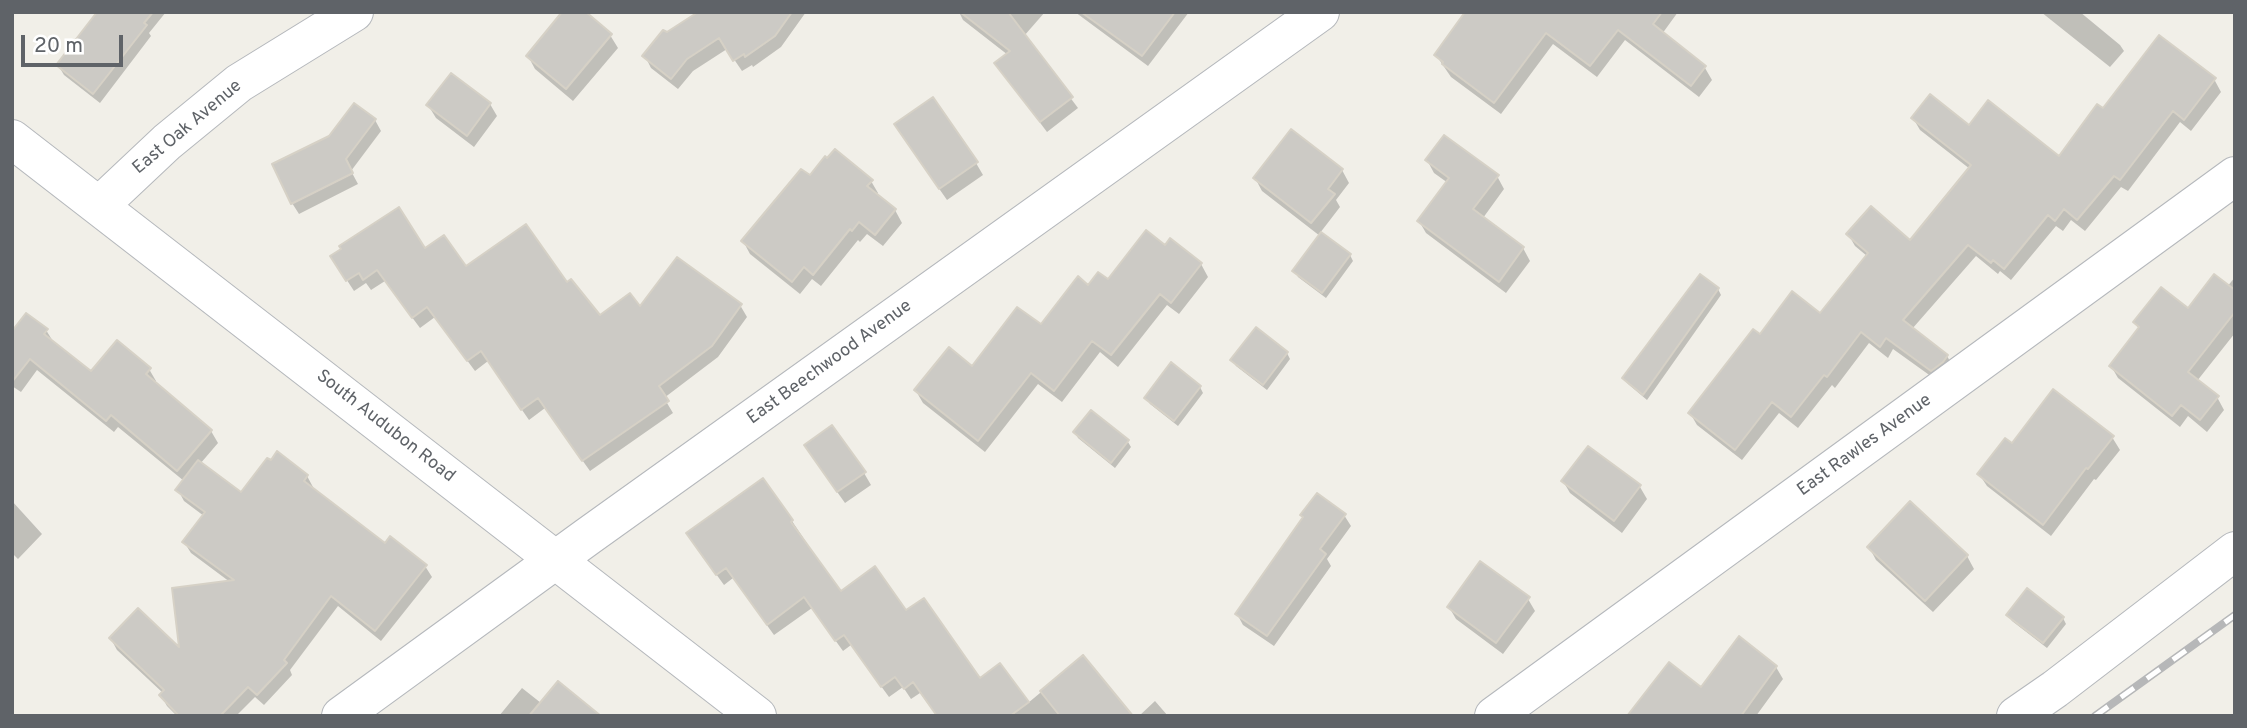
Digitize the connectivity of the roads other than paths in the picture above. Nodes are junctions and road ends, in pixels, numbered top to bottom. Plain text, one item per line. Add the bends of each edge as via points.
1 (354, 12) edge
2 (1320, 12) edge
3 (12, 139) edge
4 (2235, 176) edge
5 (99, 206) junction
6 (2235, 551) edge
7 (556, 560) junction
8 (341, 716) edge
9 (757, 716) edge
10 (1494, 716) edge
11 (2016, 716) edge

1 - 5 street, East Oak Avenue via 239,83
2 - 7 street, East Beechwood Avenue
3 - 5 street, South Audubon Road
4 - 10 street, East Rawles Avenue
5 - 7 street, South Audubon Road
6 - 11 street
7 - 8 street, East Beechwood Avenue
7 - 9 street, South Audubon Road

